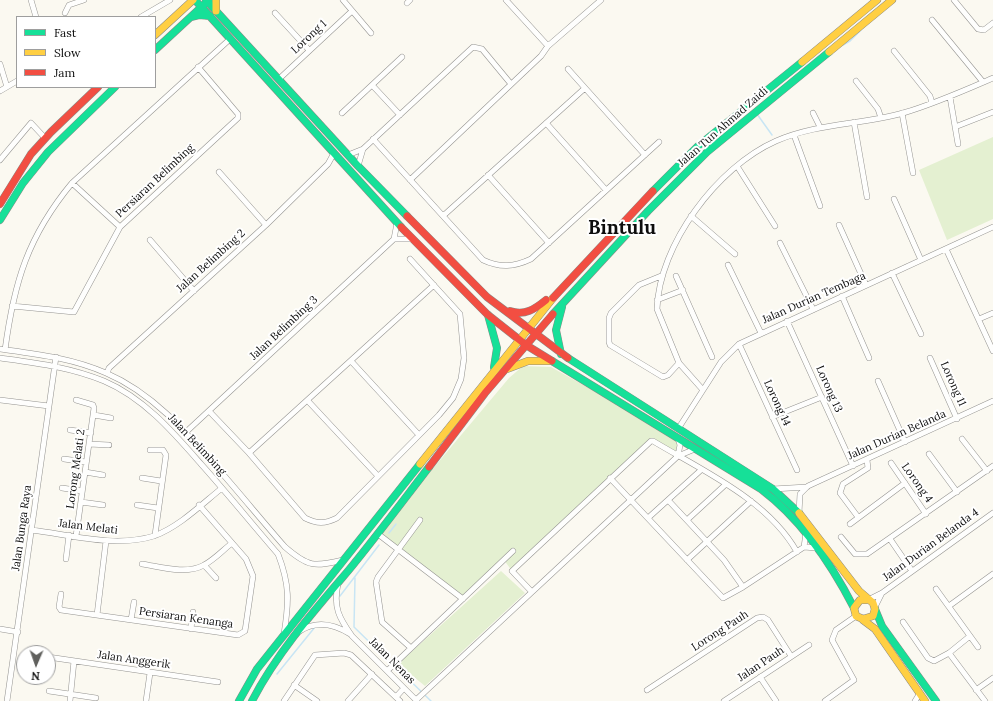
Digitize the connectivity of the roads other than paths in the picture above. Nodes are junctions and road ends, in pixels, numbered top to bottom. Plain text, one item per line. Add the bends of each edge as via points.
1 (31, 0) edge
2 (84, 0) edge
3 (170, 0) edge
4 (194, 0) edge
5 (216, 0) edge
6 (343, 0) edge
7 (506, 0) edge
8 (601, 0) edge
9 (892, 0) edge
10 (954, 0) edge
11 (207, 1) edge
12 (875, 1) edge
13 (201, 7) junction
14 (352, 10) junction
15 (216, 11) junction
16 (65, 13) dead end
17 (275, 13) dead end
18 (36, 16) edge
19 (143, 16) edge
20 (210, 16) junction
21 (190, 18) junction
22 (932, 20) dead end
23 (993, 23) edge
24 (371, 32) dead end
25 (156, 34) edge
26 (230, 39) junction
27 (548, 46) junction
28 (156, 49) edge
29 (309, 50) junction
30 (894, 51) dead end
31 (402, 57) dead end
32 (0, 64) edge
33 (198, 68) junction
34 (568, 69) dead end
35 (1, 71) edge
36 (993, 78) edge
37 (279, 79) junction
38 (16, 81) edge
39 (856, 81) dead end
40 (983, 82) junction
41 (511, 84) junction
42 (372, 85) junction
43 (7, 87) junction
44 (97, 88) edge
45 (114, 88) edge
46 (585, 88) junction
47 (0, 91) edge
48 (950, 97) junction
49 (932, 103) junction
50 (993, 112) edge
51 (342, 113) dead end
52 (813, 113) dead end
53 (902, 113) junction
54 (400, 115) junction
55 (881, 118) junction
56 (854, 122) junction
57 (546, 123) junction
58 (820, 127) junction
59 (955, 127) junction
60 (794, 134) junction
61 (46, 138) junction
62 (373, 139) junction
63 (659, 142) dead end
64 (958, 144) dead end
65 (363, 149) junction
66 (334, 153) junction
67 (348, 155) junction
68 (645, 155) junction
69 (0, 160) edge
70 (342, 161) junction
71 (328, 164) junction
72 (358, 166) junction
73 (737, 166) junction
74 (218, 172) dead end
75 (913, 173) dead end
76 (488, 175) junction
77 (410, 180) junction
78 (72, 183) junction
79 (606, 190) junction
80 (867, 197) dead end
81 (894, 200) dead end
82 (0, 204) edge
83 (820, 206) dead end
84 (443, 216) junction
85 (691, 216) junction
86 (0, 220) edge
87 (397, 223) junction
88 (266, 225) junction
89 (839, 225) dead end
90 (775, 226) dead end
91 (120, 227) junction
92 (993, 227) edge
93 (394, 239) junction
94 (413, 239) junction
95 (150, 240) dead end
96 (549, 242) junction
97 (780, 243) dead end
98 (946, 249) junction
99 (736, 254) dead end
100 (410, 259) dead end
101 (921, 260) junction
102 (728, 265) dead end
103 (892, 273) junction
104 (661, 276) junction
105 (676, 276) dead end
106 (434, 285) junction
107 (866, 285) junction
108 (560, 289) junction
109 (194, 290) junction
110 (683, 290) junction
111 (842, 296) junction
112 (657, 300) junction
113 (564, 301) junction
114 (12, 306) junction
115 (500, 307) junction
116 (812, 309) junction
117 (993, 313) edge
118 (488, 315) junction
119 (979, 319) junction
120 (787, 321) junction
121 (528, 328) junction
122 (761, 333) junction
123 (536, 334) junction
124 (921, 334) dead end
125 (518, 340) junction
126 (739, 344) junction
127 (526, 345) junction
128 (2, 349) edge
129 (993, 352) edge
130 (561, 354) junction
131 (56, 357) junction
132 (712, 357) dead end
133 (0, 358) edge
134 (869, 358) dead end
135 (930, 358) dead end
136 (351, 361) junction
137 (679, 363) junction
138 (55, 366) junction
139 (559, 366) junction
140 (493, 371) junction
141 (502, 372) junction
142 (107, 373) junction
143 (878, 381) dead end
144 (703, 390) junction
145 (822, 397) junction
146 (0, 400) edge
147 (76, 400) dead end
148 (308, 401) junction
149 (993, 401) edge
150 (49, 406) junction
151 (209, 411) junction
152 (94, 415) junction
153 (772, 417) junction
154 (111, 418) dead end
155 (957, 419) junction
156 (678, 429) junction
157 (70, 430) dead end
158 (186, 432) junction
159 (91, 433) junction
160 (419, 435) junction
161 (678, 438) junction
162 (962, 439) dead end
163 (905, 442) junction
164 (90, 444) junction
165 (109, 445) dead end
166 (695, 449) junction
167 (150, 450) dead end
168 (250, 453) junction
169 (929, 454) dead end
170 (678, 456) junction
171 (64, 459) dead end
172 (867, 460) junction
173 (86, 462) junction
174 (891, 463) dead end
175 (853, 466) junction
176 (993, 466) edge
177 (700, 470) junction
178 (797, 470) dead end
179 (987, 471) junction
180 (85, 472) junction
181 (103, 475) dead end
182 (378, 476) junction
183 (142, 478) dead end
184 (610, 478) junction
185 (161, 480) junction
186 (725, 484) junction
187 (905, 484) junction
188 (808, 486) junction
189 (62, 488) dead end
190 (222, 488) junction
191 (773, 489) junction
192 (82, 491) junction
193 (957, 492) junction
194 (631, 500) junction
195 (668, 500) junction
196 (751, 501) junction
197 (81, 502) junction
198 (103, 504) dead end
199 (137, 505) dead end
200 (199, 505) junction
201 (158, 508) junction
202 (800, 513) junction
203 (993, 513) edge
204 (926, 514) junction
205 (858, 517) junction
206 (648, 518) junction
207 (420, 520) dead end
208 (687, 520) junction
209 (850, 524) dead end
210 (32, 530) junction
211 (806, 533) junction
212 (378, 534) junction
213 (68, 535) junction
214 (155, 535) junction
215 (76, 536) junction
216 (840, 536) dead end
217 (890, 539) junction
218 (106, 541) junction
219 (707, 542) junction
220 (232, 543) junction
221 (804, 547) junction
222 (816, 548) junction
223 (398, 549) junction
224 (513, 551) dead end
225 (797, 552) junction
226 (66, 559) dead end
227 (343, 560) junction
228 (687, 560) junction
229 (142, 564) dead end
230 (204, 565) junction
231 (912, 571) junction
232 (991, 575) edge
233 (216, 578) dead end
234 (993, 582) edge
235 (338, 584) junction
236 (743, 587) junction
237 (936, 589) dead end
238 (531, 591) junction
239 (882, 593) junction
240 (61, 594) dead end
241 (463, 599) junction
242 (867, 600) junction
243 (134, 602) dead end
244 (949, 606) junction
245 (875, 608) junction
246 (193, 612) dead end
247 (855, 612) junction
248 (97, 615) junction
249 (132, 620) junction
250 (863, 620) junction
251 (903, 622) dead end
252 (0, 629) edge
253 (190, 629) junction
254 (18, 632) junction
255 (296, 634) junction
256 (284, 635) junction
257 (352, 636) junction
258 (970, 636) junction
259 (809, 645) dead end
260 (978, 647) dead end
261 (411, 648) junction
262 (950, 653) junction
263 (791, 656) junction
264 (56, 659) edge
265 (74, 662) junction
266 (387, 671) junction
267 (150, 673) junction
268 (372, 674) junction
269 (760, 677) junction
270 (993, 678) edge
271 (218, 682) dead end
272 (294, 685) junction
273 (404, 688) junction
274 (647, 690) dead end
275 (976, 690) junction
276 (49, 691) dead end
277 (920, 693) junction
278 (71, 695) junction
279 (96, 698) dead end
280 (398, 699) edge
281 (416, 700) edge
282 (7, 701) edge
283 (70, 701) edge
284 (146, 701) edge
285 (239, 701) edge
286 (252, 701) edge
287 (284, 701) edge
288 (317, 701) edge
289 (348, 701) edge
290 (724, 701) edge
291 (776, 701) edge
292 (825, 701) edge
293 (915, 701) edge
294 (925, 701) edge
295 (936, 701) edge
296 (985, 701) edge

1 - 18 street
2 - 16 street via 69,5
3 - 19 street
4 - 13 main road
4 - 25 main road
5 - 15 main road
6 - 14 street
7 - 27 street
8 - 27 street
9 - 113 main road, Jalan Tun Ahmad Zaidi via 707,152
10 - 23 street via 978,29 984,30
11 - 13 main road
11 - 15 main road
12 - 108 main road, Jalan Tun Ahmad Zaidi via 698,146
13 - 20 main road
13 - 21 main road
14 - 24 street
14 - 29 street, Lorong 1
15 - 37 main road
17 - 29 street
20 - 21 main road via 199,15
20 - 26 main road
21 - 28 main road
22 - 40 street
26 - 33 street, Jalan Belimbing
26 - 66 main road
27 - 41 street via 542,56
29 - 37 street, Lorong 1
30 - 49 street via 930,96
31 - 42 street
32 - 35 street
33 - 78 street, Jalan Belimbing
33 - 91 street, Persiaran Belimbing via 238,114 238,118
34 - 46 street
35 - 43 street
36 - 40 street
37 - 67 main road
38 - 43 street
39 - 55 street via 878,109
40 - 48 street
41 - 54 street via 482,49 473,47
41 - 77 street
42 - 51 street
42 - 54 street
43 - 47 street
44 - 61 main road
45 - 86 main road via 64,134 39,162
46 - 57 street
46 - 68 street
48 - 49 street
48 - 59 street
49 - 53 street
50 - 59 street
52 - 58 street
53 - 55 street
53 - 75 street
54 - 62 street
55 - 56 street
56 - 58 street
56 - 80 street
57 - 76 street
57 - 79 street
58 - 60 street
59 - 64 street
60 - 73 street via 762,149
60 - 83 street
61 - 69 street via 31,123
61 - 82 main road via 31,154
62 - 65 street
62 - 77 street
63 - 68 street
65 - 67 street
65 - 72 street
66 - 70 main road
66 - 71 street, Jalan Belimbing 2
67 - 72 main road
68 - 79 street
70 - 71 street
70 - 87 main road
71 - 88 street, Jalan Belimbing 2
72 - 115 main road via 487,297
73 - 85 street
73 - 90 street
74 - 88 street
76 - 84 street
76 - 96 street
77 - 84 street
78 - 91 street
78 - 114 street, Jalan Belimbing via 55,204 28,251 18,278
79 - 96 street
81 - 101 street
84 - 96 street via 483,260 494,265 508,267 521,264 531,259
85 - 99 street
85 - 104 street via 679,234
87 - 93 street
87 - 94 main road
88 - 109 street, Jalan Belimbing 2
89 - 107 street
91 - 114 street, Persiaran Belimbing via 74,312
92 - 98 street, Jalan Durian Tembaga
93 - 94 street
93 - 151 street, Jalan Belimbing 3
94 - 118 main road
95 - 109 street
97 - 116 street
98 - 101 street, Jalan Durian Tembaga
98 - 119 street
100 - 106 street
101 - 103 street, Jalan Durian Tembaga
102 - 122 street
103 - 107 street, Jalan Durian Tembaga
103 - 124 street
104 - 112 street
104 - 137 street via 639,285 612,314 609,318 609,342 663,377
105 - 110 street
106 - 136 street
106 - 160 street via 460,314 464,358 461,379 453,398
107 - 111 street, Jalan Durian Tembaga
108 - 115 main road via 537,308 528,312 516,314
108 - 121 main road
109 - 142 street, Jalan Belimbing 2 via 109,368
110 - 112 street
110 - 132 street
111 - 116 street, Jalan Durian Tembaga
111 - 134 street
112 - 137 street via 657,309
113 - 123 main road, Jalan Tun Ahmad Zaidi
113 - 130 main road via 555,327 555,339
114 - 128 street, Jalan Belimbing
115 - 121 main road
116 - 120 street, Jalan Durian Tembaga
117 - 119 street
118 - 125 main road
118 - 140 main road via 496,350
119 - 129 street
120 - 122 street, Jalan Durian Tembaga
120 - 145 street, Lorong 13
121 - 123 main road
121 - 125 main road
122 - 126 street, Jalan Durian Tembaga
123 - 127 main road, Jalan Tun Ahmad Zaidi
123 - 130 main road
125 - 127 main road
125 - 140 main road
126 - 144 street, Jalan Durian Tembaga via 721,362
126 - 153 street, Lorong 14
127 - 139 main road
127 - 141 main road, Jalan Tun Ahmad Zaidi
128 - 131 street, Jalan Belimbing
130 - 156 main road
131 - 138 street, Jalan Bunga Raya
131 - 142 street, Jalan Belimbing
133 - 138 street, Jalan Belimbing
135 - 155 street, Lorong 11
136 - 148 street
136 - 160 street
137 - 144 street
138 - 150 street, Jalan Bunga Raya
138 - 190 street, Jalan Belimbing via 105,382 142,405 165,424
139 - 141 main road via 549,360 536,359 521,362
139 - 161 main road
140 - 227 main road
141 - 212 main road, Jalan Tun Ahmad Zaidi
142 - 158 street, Jalan Belimbing via 151,399
143 - 163 street
144 - 156 street, Jalan Durian Tembaga
145 - 153 street
145 - 175 street, Lorong 13
146 - 150 street
147 - 152 street, Lorong Melati 2 via 93,405
148 - 168 street
148 - 182 street
149 - 155 street, Jalan Durian Belanda
150 - 210 street, Jalan Bunga Raya
151 - 158 street, Jalan Belimbing 3
151 - 168 street
152 - 154 street
152 - 159 street, Lorong Melati 2
153 - 178 street, Lorong 14
155 - 163 street, Jalan Durian Belanda
156 - 191 main road
157 - 159 street
158 - 227 street, Jalan Belimbing via 285,547 302,561 324,565
159 - 164 street, Lorong Melati 2
160 - 182 street
161 - 166 main road
161 - 170 street
162 - 179 street
163 - 172 street, Jalan Durian Belanda
164 - 165 street
164 - 173 street, Lorong Melati 2
166 - 170 street
166 - 211 main road via 760,489 786,509
167 - 185 street via 165,452
168 - 182 street via 305,518 315,523 326,523 337,518
169 - 193 street
170 - 177 street
170 - 184 street via 651,441
170 - 194 street
171 - 173 street
172 - 175 street, Jalan Durian Belanda
172 - 205 street via 868,468 843,484 840,494
173 - 180 street, Lorong Melati 2
174 - 187 street, Lorong 4
175 - 188 street, Jalan Durian Belanda
176 - 179 street
177 - 186 street
177 - 195 street
179 - 193 street
180 - 181 street
180 - 192 street, Lorong Melati 2
183 - 185 street
184 - 194 street
184 - 238 street via 512,571
185 - 201 street
186 - 196 street
186 - 208 street
187 - 204 street, Lorong 4
187 - 205 street
188 - 191 street, Jalan Durian Belanda
188 - 202 street via 800,494
189 - 192 street
190 - 200 street, Jalan Melati
190 - 256 street, Jalan Belimbing via 278,554 288,587
191 - 202 main road
192 - 197 street, Lorong Melati 2
193 - 204 street
194 - 206 street
194 - 238 street
195 - 206 street
195 - 208 street
196 - 219 street
196 - 225 street via 784,531
197 - 198 street
197 - 215 street, Lorong Melati 2
199 - 201 street
200 - 214 street, Jalan Melati via 177,523
200 - 220 street, Persiaran Kenanga
201 - 214 street
202 - 242 main road
203 - 231 street, Jalan Durian Belanda 4
204 - 217 street
205 - 209 street
206 - 228 street
207 - 223 street
208 - 219 street
210 - 213 street, Jalan Melati
210 - 254 street, Jalan Bunga Raya
211 - 221 street
211 - 222 main road
212 - 223 street
212 - 235 main road, Jalan Tun Ahmad Zaidi
213 - 215 street, Jalan Melati
213 - 226 street
214 - 218 street, Jalan Melati via 127,541
215 - 218 street, Jalan Melati
216 - 217 street via 853,552 861,555 867,554
217 - 231 street
218 - 248 street
219 - 228 street
219 - 236 street via 729,566
220 - 230 street
220 - 253 street, Persiaran Kenanga via 246,559 253,576 245,632 238,635
221 - 222 street
221 - 225 street
222 - 247 main road via 848,595
223 - 241 street
223 - 261 street via 378,577 377,589 382,622
224 - 241 street
225 - 236 street
227 - 256 main road
228 - 236 street via 722,597 725,598
229 - 230 street via 183,570
230 - 233 street
231 - 239 street, Jalan Durian Belanda 4
232 - 234 street
232 - 244 street
235 - 255 main road, Jalan Tun Ahmad Zaidi
235 - 257 street, Jalan Nenas via 336,594 339,616
237 - 244 street
238 - 281 street
239 - 242 street, Jalan Durian Belanda 4
239 - 245 street
240 - 248 street, Persiaran Kenanga via 61,610
241 - 261 street
242 - 245 main road
242 - 247 main road via 860,600
243 - 249 street
244 - 258 street
245 - 250 main road via 871,618
245 - 295 main road via 882,626
246 - 253 street
247 - 250 main road
247 - 292 street via 836,630 832,640 854,678 853,682
248 - 249 street, Persiaran Kenanga
249 - 253 street, Persiaran Kenanga
250 - 277 main road via 875,629
251 - 262 street via 931,660 937,661
252 - 254 street
254 - 282 street, Jalan Bunga Raya
255 - 257 street, Jalan Nenas via 307,626 324,624 339,627
255 - 286 main road, Jalan Tun Ahmad Zaidi via 266,674
256 - 285 main road via 257,669
257 - 266 street, Jalan Nenas
258 - 260 street
258 - 262 street
259 - 263 street, Jalan Pauh
261 - 266 street
262 - 275 street
263 - 269 street, Jalan Pauh
263 - 274 street, Lorong Pauh via 768,620 762,617
264 - 265 street, Jalan Anggerik
265 - 267 street, Jalan Anggerik
265 - 278 street
266 - 273 street, Jalan Nenas
267 - 271 street, Jalan Anggerik
267 - 284 street
268 - 272 street via 348,653 320,654 315,655
268 - 280 street
268 - 289 street
269 - 290 street, Jalan Pauh
269 - 291 street
270 - 275 street
272 - 287 street
272 - 288 street
273 - 280 street
273 - 281 street, Jalan Nenas
275 - 296 street
276 - 278 street
277 - 293 street
277 - 294 main road
278 - 279 street
278 - 283 street

